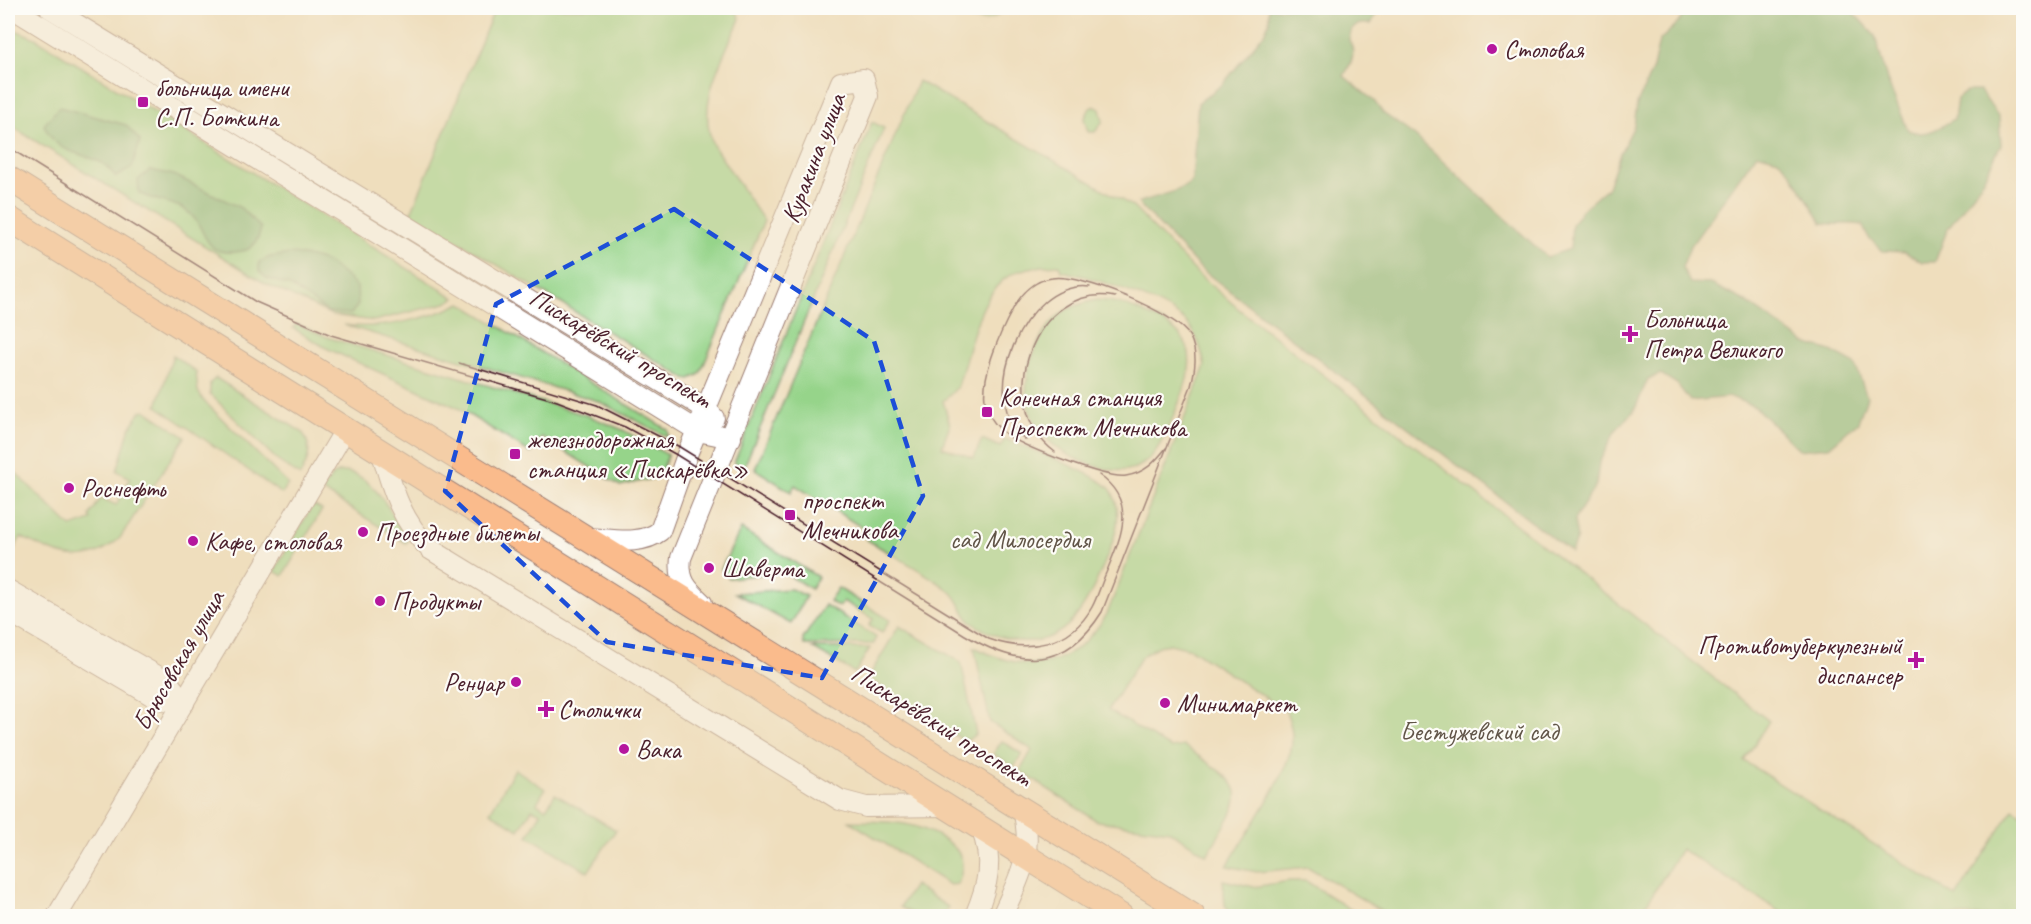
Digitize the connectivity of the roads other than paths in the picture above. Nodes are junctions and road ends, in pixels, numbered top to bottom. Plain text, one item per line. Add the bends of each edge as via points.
1 (12, 8) edge
2 (50, 8) edge
3 (8, 178) edge
4 (8, 218) edge
5 (706, 409) junction
6 (345, 430) junction
7 (698, 431) junction
8 (731, 438) junction
9 (382, 453) junction
10 (588, 538) junction
11 (8, 590) edge
12 (8, 611) edge
13 (719, 619) junction
14 (184, 703) junction
15 (946, 806) junction
16 (1023, 810) junction
17 (981, 828) junction
18 (1027, 857) junction
19 (57, 916) edge
20 (975, 916) edge
21 (1002, 916) edge
22 (1121, 916) edge
23 (1193, 916) edge

1 - 7 street, Пискарёвский проспект
2 - 5 street, Пискарёвский проспект
3 - 10 main road, Пискарёвский проспект
4 - 6 main road
5 - 7 street, Куракина улица
5 - 8 street, Пискарёвский проспект
5 - 8 street, Куракина улица via 841,82 864,79 868,96
6 - 9 main road
6 - 14 street, Брюсовская улица
7 - 8 street, Пискарёвский проспект
7 - 10 street, Куракина улица via 660,531 650,539
8 - 13 street, Куракина улица via 685,548 680,571 684,586
9 - 15 main road
9 - 15 street via 394,495 416,535 430,549 840,800 866,807
10 - 13 main road, Пискарёвский проспект
11 - 14 street via 168,682
12 - 14 street via 158,699
13 - 16 main road, Пискарёвский проспект
14 - 19 street, Брюсовская улица
15 - 17 main road
16 - 18 street via 1028,829
16 - 23 main road, Пискарёвский проспект
17 - 18 main road
17 - 20 street via 989,850 990,871
18 - 21 street
18 - 22 main road

